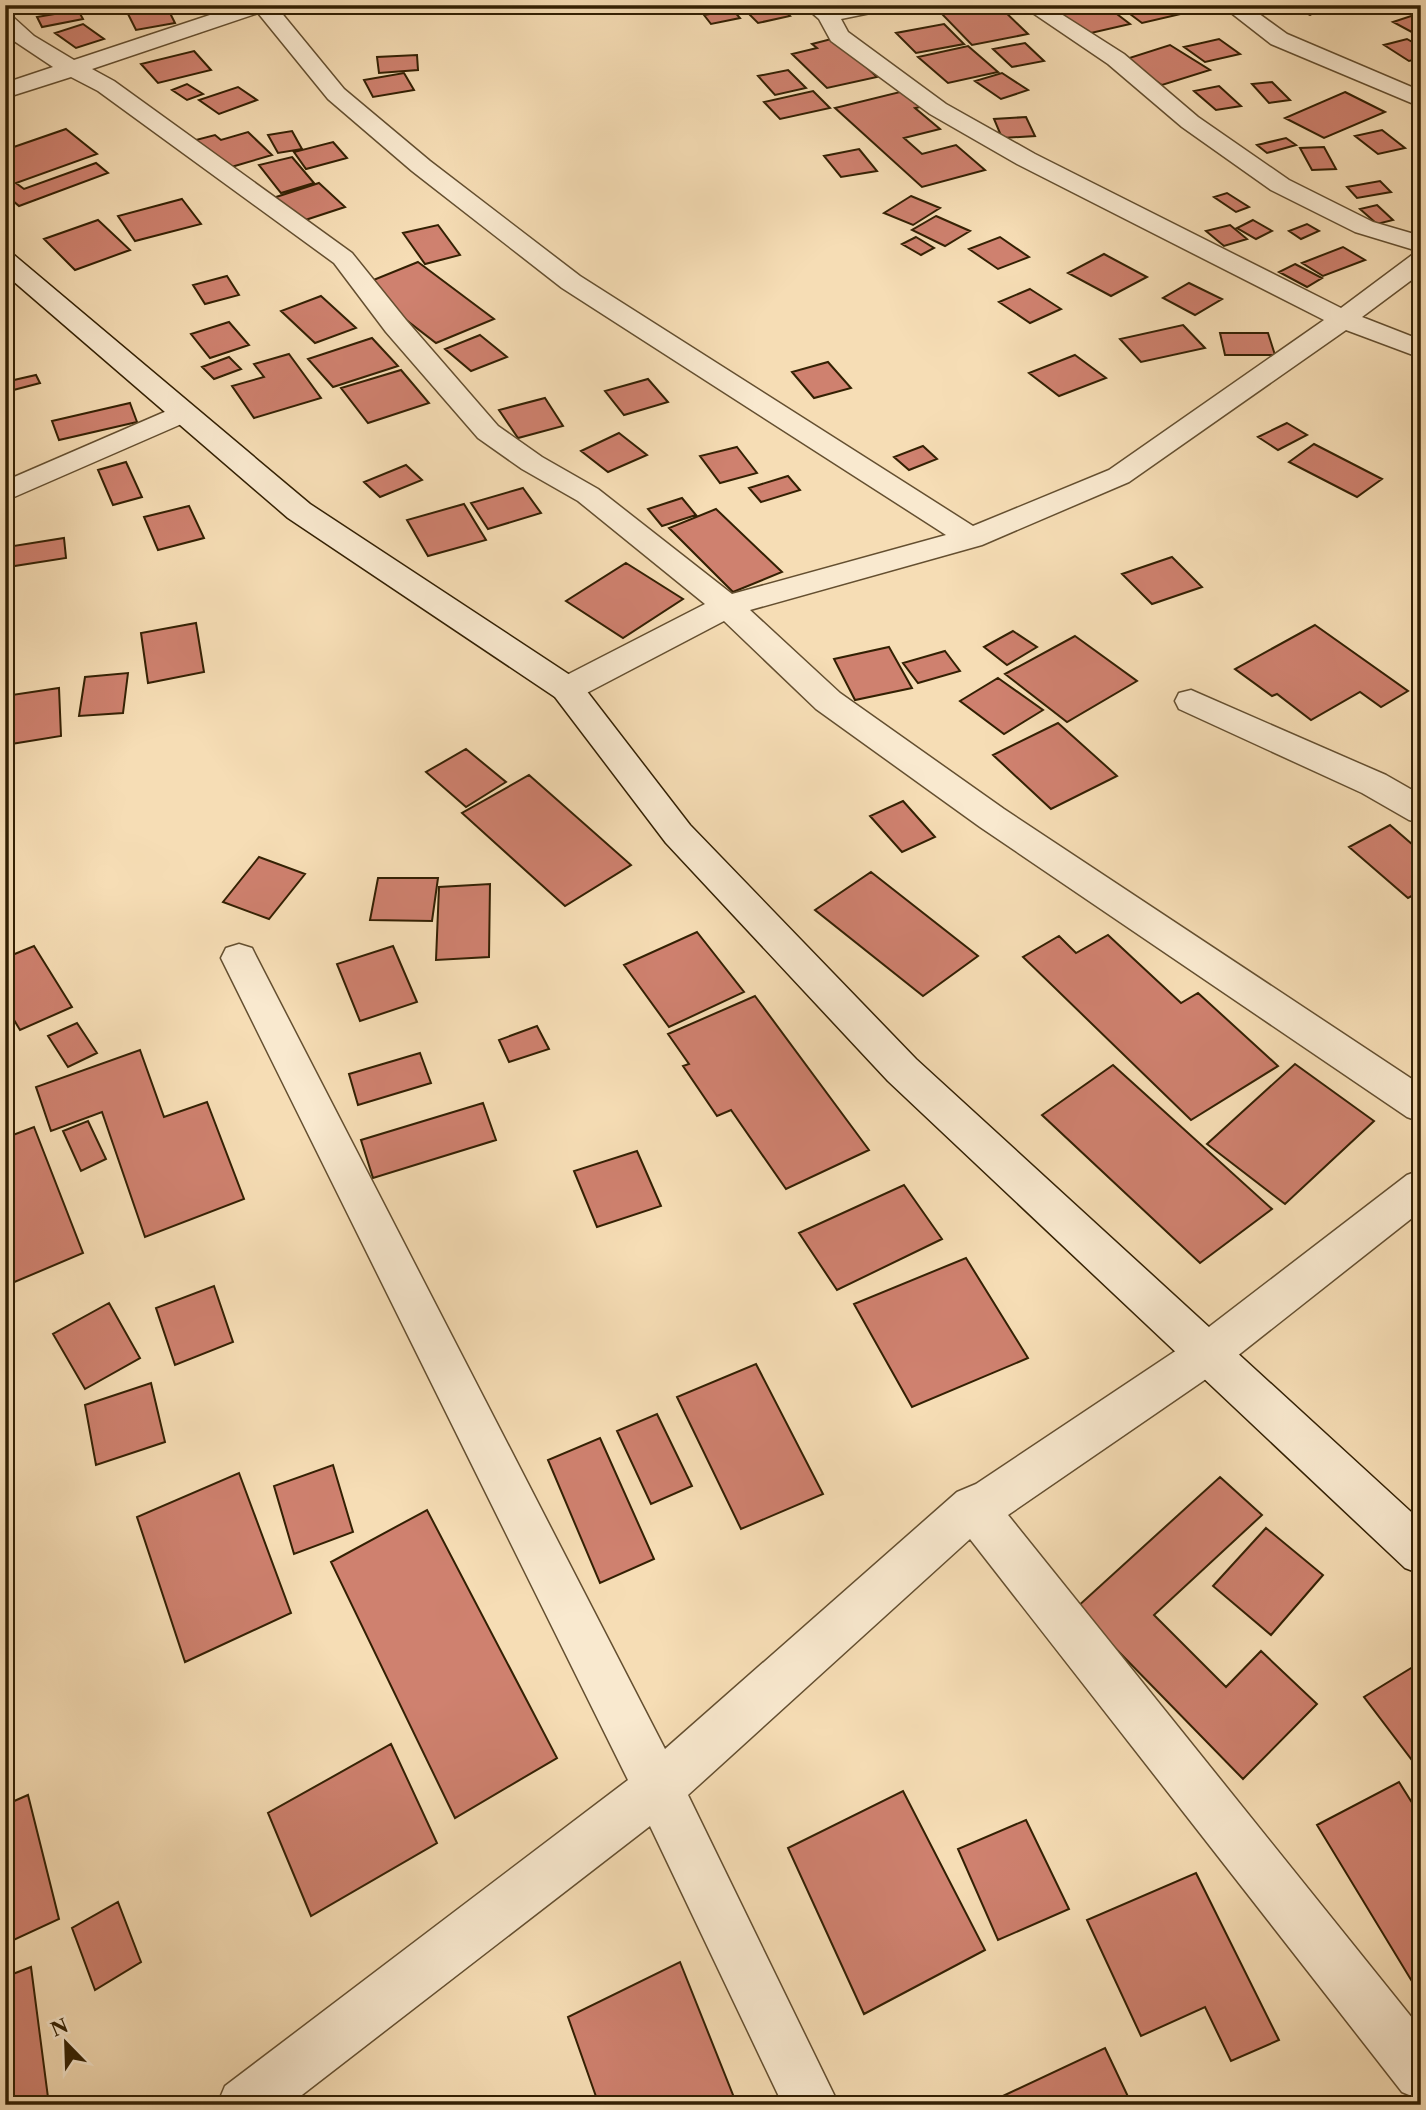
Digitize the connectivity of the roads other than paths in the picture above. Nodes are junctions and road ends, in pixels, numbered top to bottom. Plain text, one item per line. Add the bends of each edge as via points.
1 (263, 5) edge
2 (877, 5) edge
3 (1032, 5) edge
4 (1232, 5) edge
5 (821, 10) edge
6 (5, 22) edge
7 (74, 69) junction
8 (5, 91) edge
9 (1421, 100) edge
10 (1421, 244) edge
11 (5, 260) edge
12 (1421, 260) edge
13 (1343, 319) junction
14 (1421, 350) edge
15 (183, 413) junction
16 (5, 492) edge
17 (971, 538) junction
18 (727, 606) junction
19 (567, 689) junction
20 (1191, 701) dead end
21 (1421, 811) edge
22 (240, 958) dead end
23 (1421, 1106) edge
24 (1421, 1187) edge
25 (1207, 1354) junction
26 (973, 1507) junction
27 (1421, 1552) edge
28 (658, 1788) junction
29 (1421, 2073) edge
30 (244, 2105) edge
31 (812, 2105) edge

1 - 7 street
1 - 17 street via 336,94 571,282
2 - 5 street
3 - 10 street via 1116,59 1190,122 1280,185 1364,227
4 - 9 street via 1279,38
5 - 13 street via 839,36 938,109 1026,159
6 - 7 street
7 - 8 street
7 - 18 street via 106,86 343,258 488,432 588,495
11 - 15 street
12 - 13 street
13 - 14 street
13 - 17 street via 1119,476
15 - 16 street
15 - 19 street via 299,511
17 - 18 street
18 - 19 street
18 - 23 street via 839,709 992,818
19 - 25 street via 678,834 902,1070
20 - 21 street via 1374,784
22 - 28 street
24 - 25 street
25 - 26 street via 990,1501
25 - 27 street
26 - 28 street
26 - 29 street
28 - 30 street
28 - 31 street

